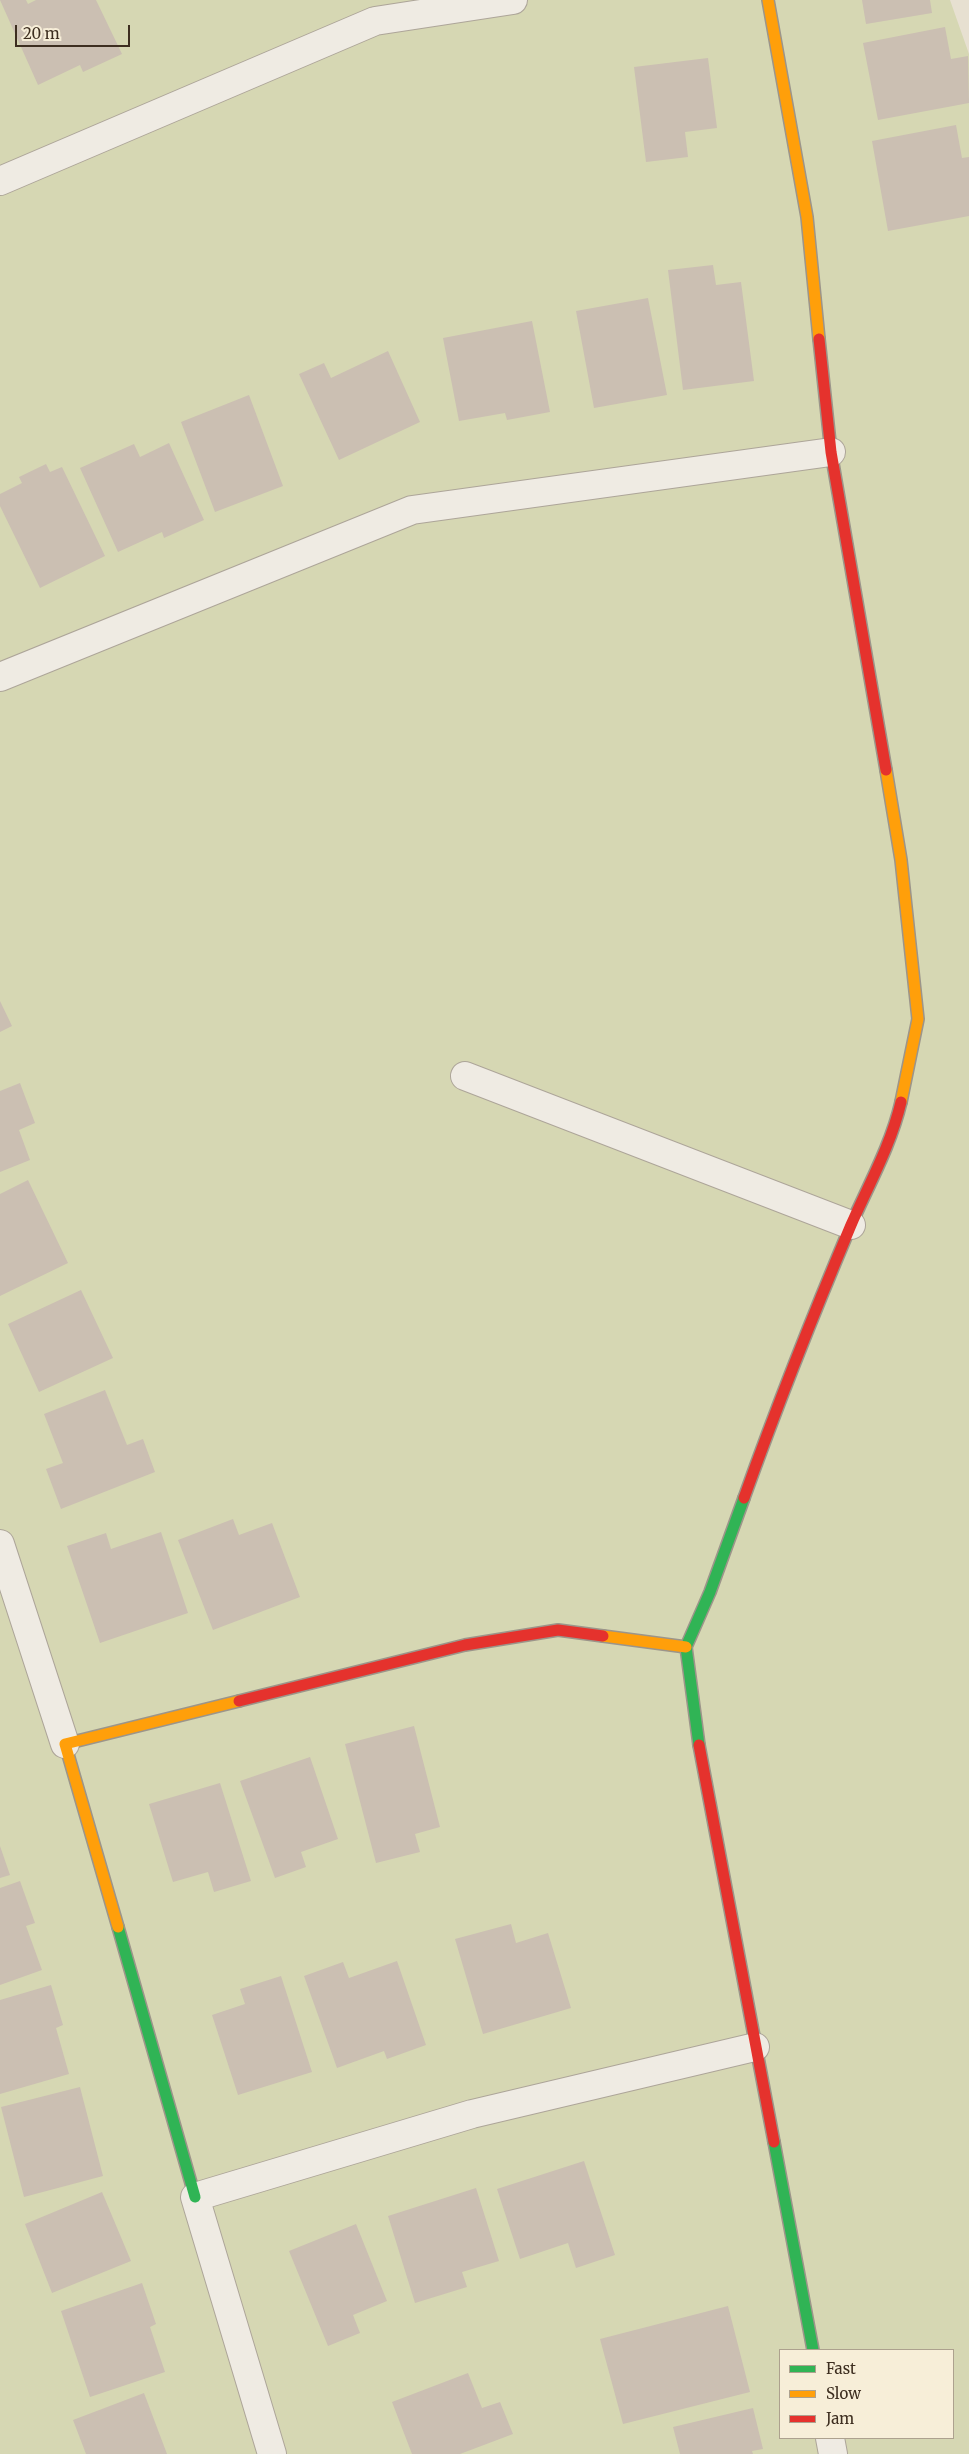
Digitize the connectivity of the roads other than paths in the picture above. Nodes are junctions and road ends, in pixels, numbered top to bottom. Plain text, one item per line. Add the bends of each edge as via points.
1 (513, 0) edge
2 (768, 0) edge
3 (0, 181) edge
4 (831, 452) junction
5 (0, 677) edge
6 (465, 1076) dead end
7 (851, 1225) junction
8 (0, 1544) edge
9 (686, 1647) junction
10 (65, 1744) junction
11 (755, 2047) junction
12 (195, 2196) junction
13 (813, 2349) edge
14 (830, 2439) edge
15 (272, 2454) edge
16 (833, 2454) edge

1 - 3 street via 375,22
2 - 4 street via 807,217
4 - 5 street via 412,510
4 - 7 street via 901,860 918,1019 895,1128
6 - 7 street
7 - 9 street
8 - 10 street
9 - 10 street via 558,1630 465,1645
9 - 11 street via 699,1746
10 - 12 street
11 - 12 street via 472,2114
11 - 13 street
12 - 15 street
14 - 16 street

